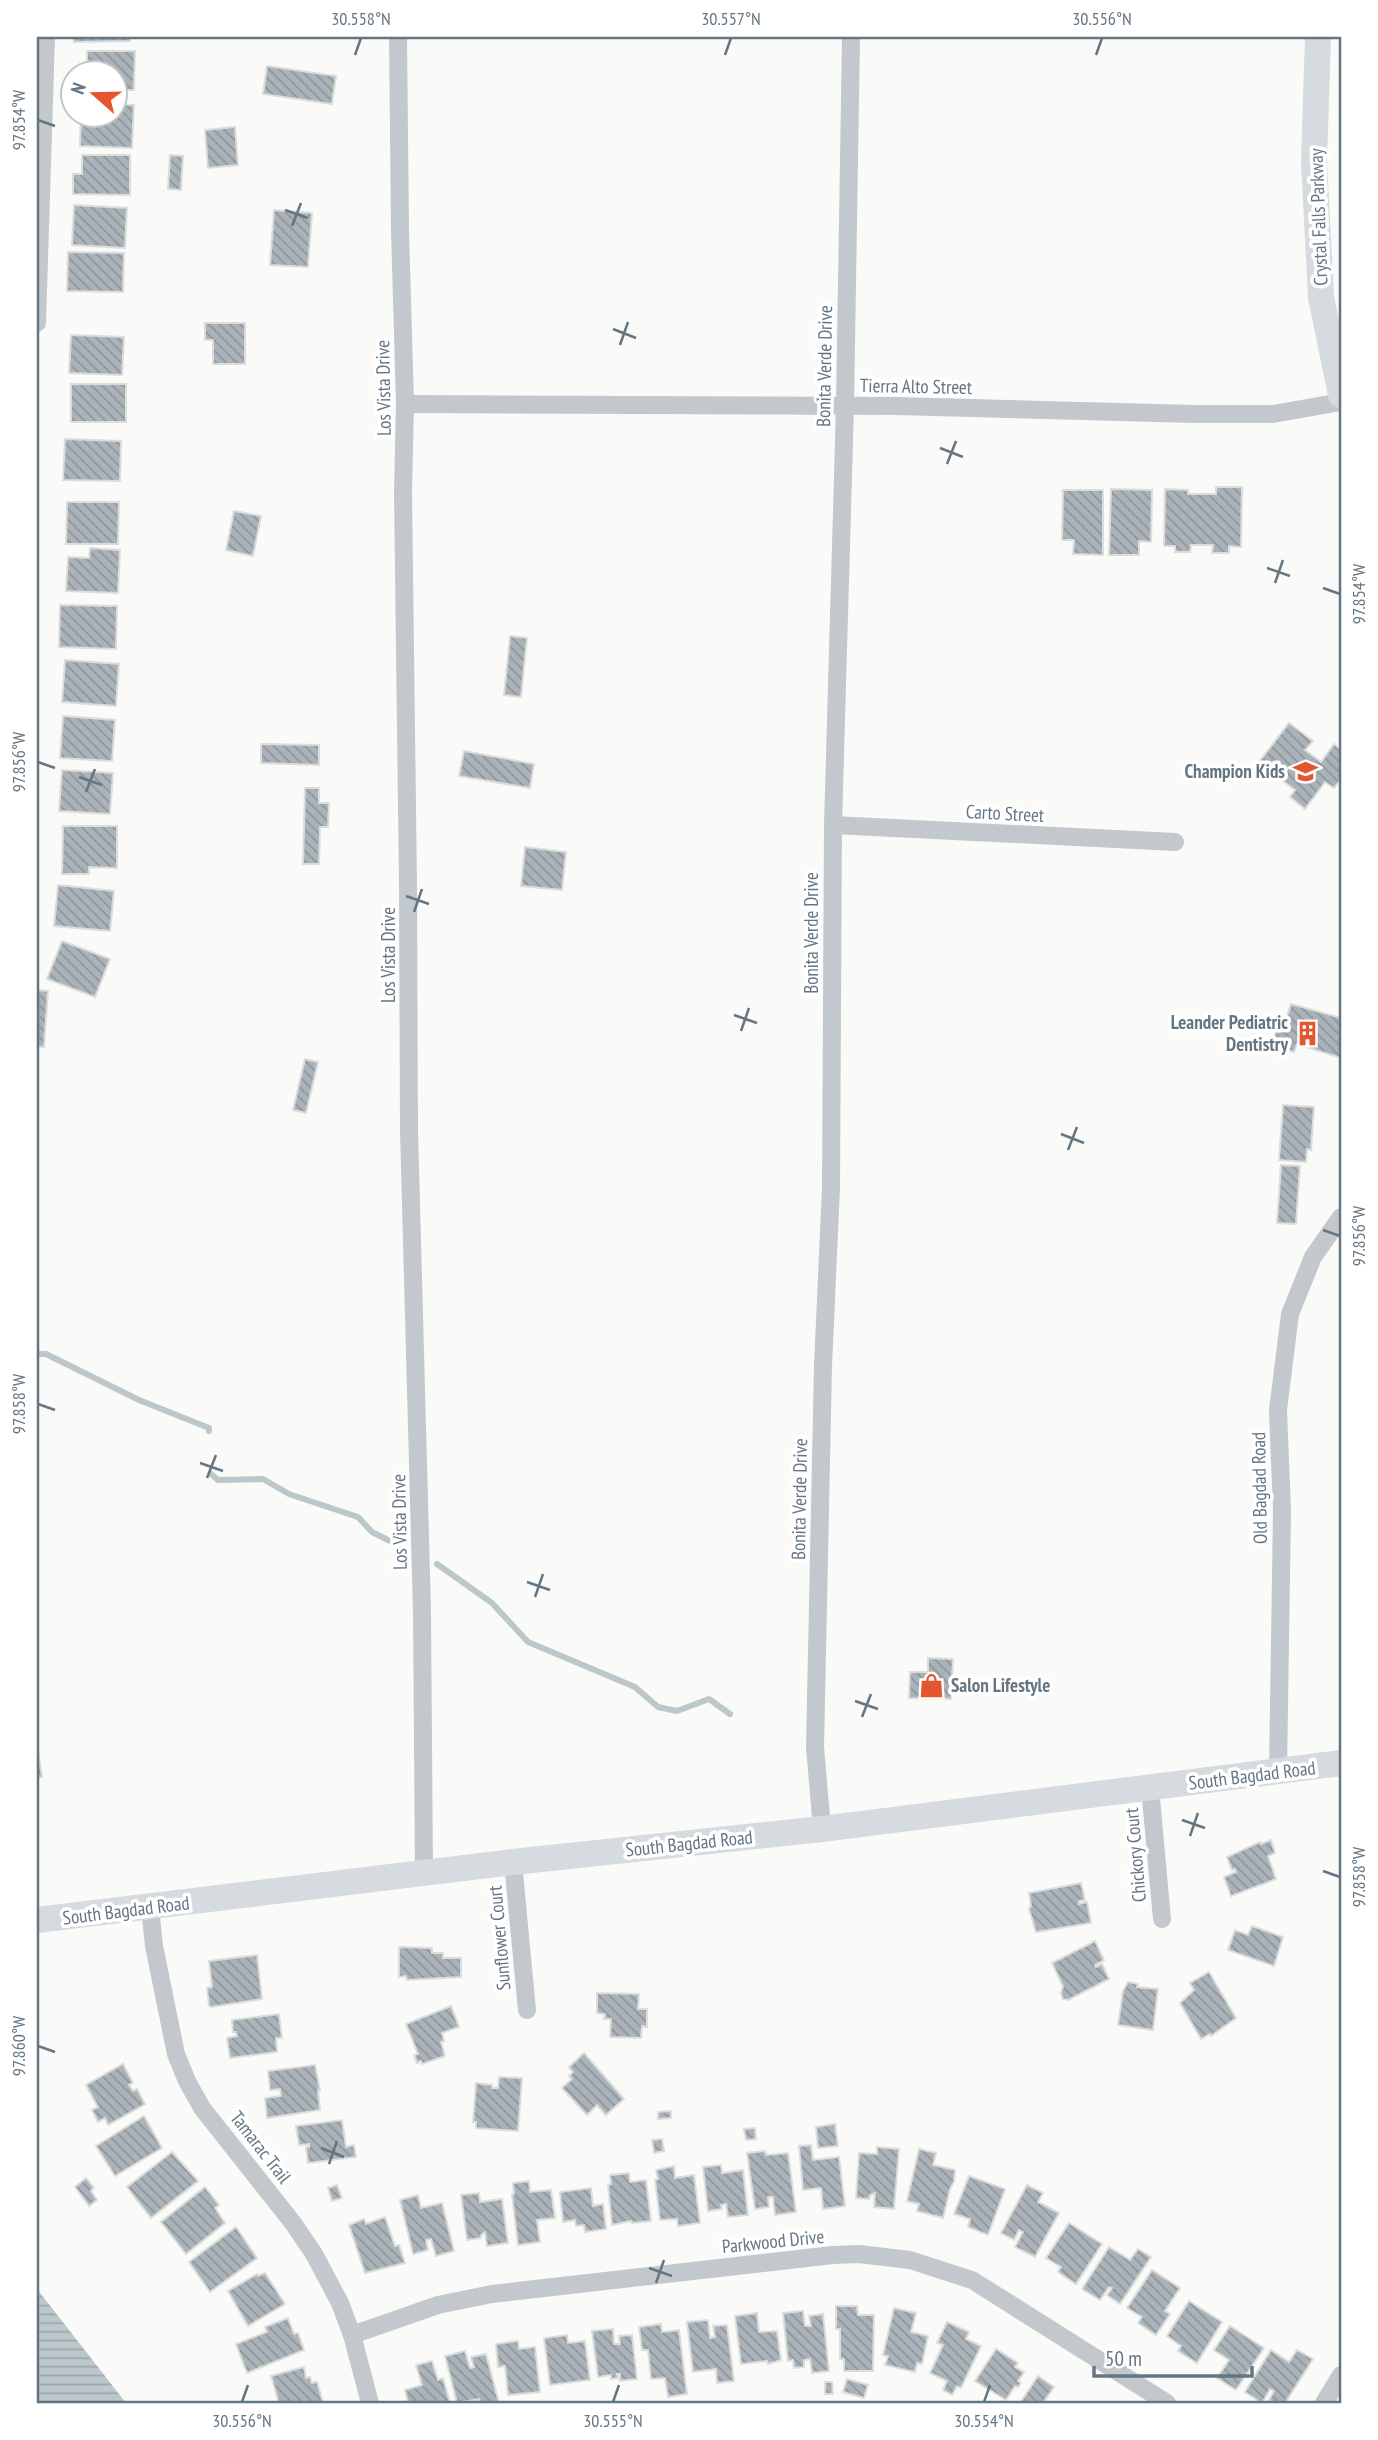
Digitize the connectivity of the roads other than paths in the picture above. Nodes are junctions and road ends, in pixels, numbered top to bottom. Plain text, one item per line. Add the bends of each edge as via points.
1 (46, 37) edge
2 (398, 37) edge
3 (851, 37) edge
4 (1318, 37) edge
5 (37, 323) edge
6 (1341, 395) edge
7 (1341, 402) edge
8 (405, 404) junction
9 (845, 406) junction
10 (832, 825) junction
11 (1175, 842) dead end
12 (1341, 1217) edge
13 (1341, 1763) edge
14 (1278, 1771) junction
15 (1150, 1787) junction
16 (822, 1829) junction
17 (513, 1862) junction
18 (424, 1873) junction
19 (150, 1907) junction
20 (1162, 1919) dead end
21 (37, 1920) edge
22 (527, 2010) dead end
23 (352, 2334) junction
24 (1341, 2375) edge
25 (370, 2403) edge
26 (1167, 2403) edge
27 (1324, 2403) edge

1 - 5 street
2 - 8 street, Los Vista Drive
3 - 9 street, Bonita Verde Drive
4 - 6 main road, Crystal Falls Parkway via 1314,162 1321,297
7 - 9 street, Tierra Alto Street via 1273,414
8 - 9 street, Tierra Alto Street
8 - 18 street, Los Vista Drive via 409,1130
9 - 10 street, Bonita Verde Drive
10 - 11 street, Carto Street
10 - 16 street, Bonita Verde Drive via 831,1188 815,1747
12 - 14 street, Old Bagdad Road via 1313,1257 1290,1314 1278,1410 1282,1511
13 - 14 main road, South Bagdad Road
14 - 15 main road, South Bagdad Road
15 - 16 main road, South Bagdad Road
15 - 20 street, Chickory Court
16 - 17 main road, South Bagdad Road
17 - 18 main road, South Bagdad Road
17 - 22 street, Sunflower Court
18 - 19 main road, South Bagdad Road
19 - 21 main road, South Bagdad Road
19 - 23 street, Tamarac Trail via 176,2054 187,2081 202,2108 314,2254
23 - 25 street, Tamarac Trail
23 - 26 street, Parkwood Drive via 438,2305 492,2294 833,2255 885,2256 935,2266 972,2280
24 - 27 street

